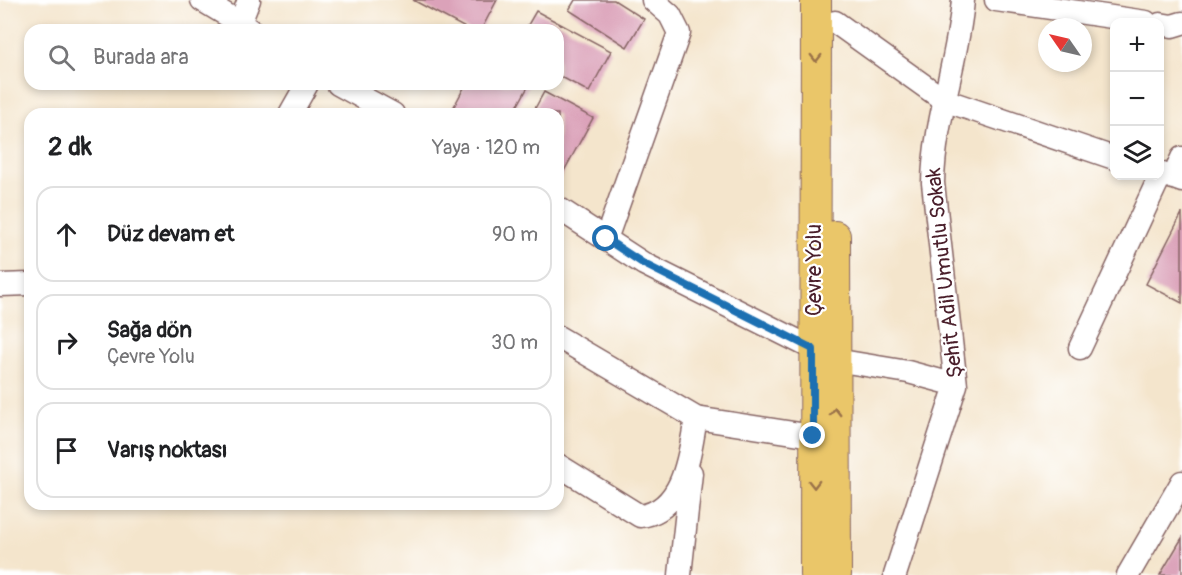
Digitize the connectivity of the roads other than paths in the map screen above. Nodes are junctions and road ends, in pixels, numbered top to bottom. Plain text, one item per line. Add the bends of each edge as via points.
1 (202, 0) edge
2 (249, 0) edge
3 (653, 0) edge
4 (963, 0) edge
5 (996, 0) edge
6 (829, 7) edge
7 (1119, 18) edge
8 (1182, 23) edge
9 (240, 24) edge
10 (245, 24) edge
11 (1164, 25) edge
12 (304, 90) edge
13 (349, 90) edge
14 (944, 100) junction
15 (294, 108) edge
16 (382, 108) edge
17 (1110, 157) edge
18 (1172, 173) edge
19 (564, 212) edge
20 (606, 239) junction
21 (24, 284) edge
22 (0, 285) edge
23 (564, 341) edge
24 (1080, 348) dead end
25 (824, 354) junction
26 (956, 385) junction
27 (696, 418) junction
28 (813, 436) junction
29 (564, 469) edge
30 (1182, 482) edge
31 (1175, 507) edge
32 (680, 575) edge
33 (815, 575) edge
34 (836, 575) edge
35 (895, 575) edge
36 (1128, 575) edge

1 - 9 street
2 - 10 street
3 - 20 street via 670,15 679,33
4 - 14 street, Şehit Adil Umutlu Sokak via 960,40
5 - 7 street
6 - 14 street
6 - 25 main road, Çevre Yolu
8 - 11 street
12 - 15 street
13 - 16 street
14 - 17 street
14 - 26 street, Şehit Adil Umutlu Sokak via 933,158 933,183
18 - 24 street
19 - 20 street
20 - 25 street via 644,264
21 - 22 street
23 - 27 street
25 - 26 street
25 - 28 main road, Çevre Yolu
34 -> 25 main road, Çevre Yolu
26 - 35 street, Şehit Adil Umutlu Sokak
27 - 28 street
27 - 29 street via 686,474 677,491 647,516 640,516
27 - 32 street
28 -> 33 main road, Çevre Yolu
30 - 31 street
31 - 36 street

